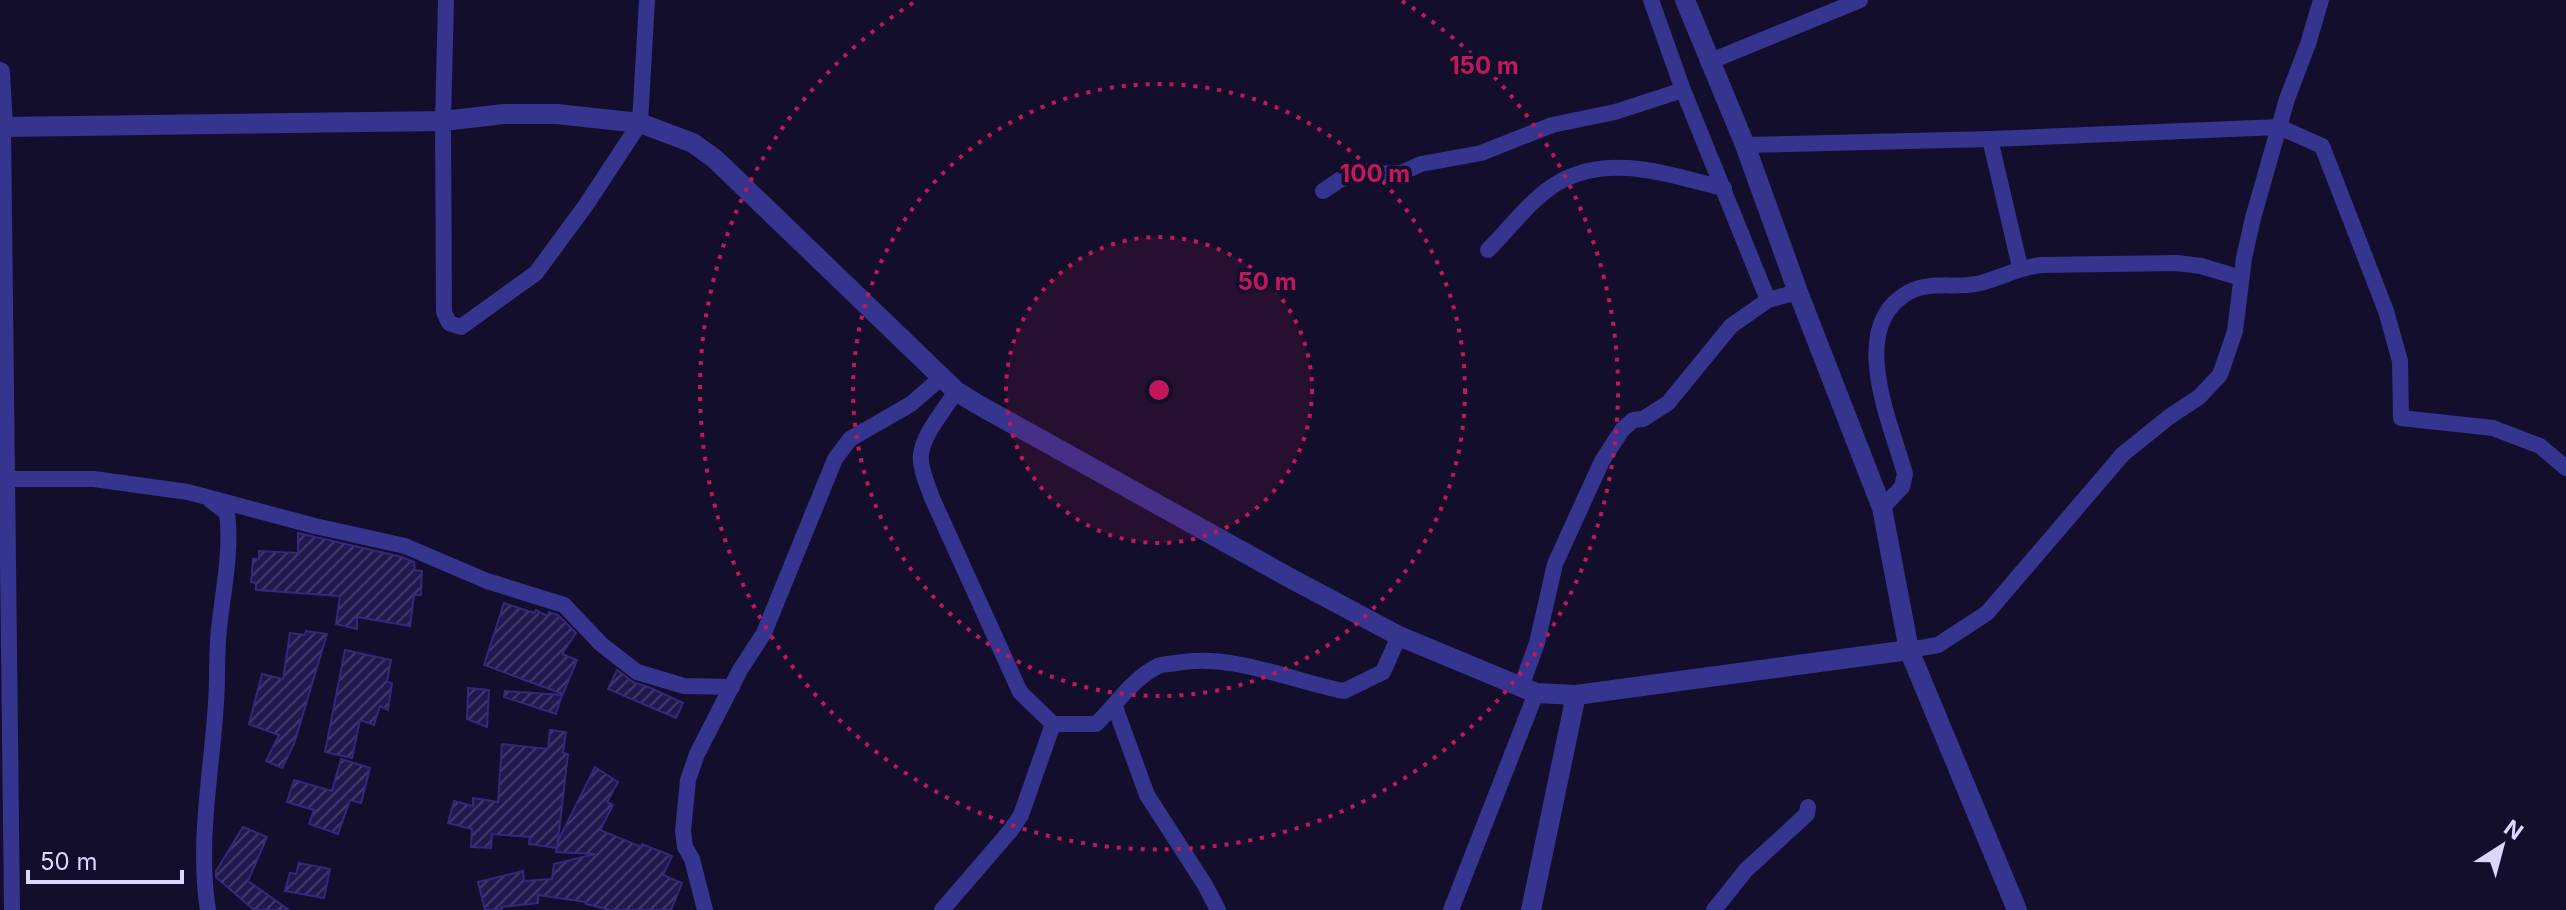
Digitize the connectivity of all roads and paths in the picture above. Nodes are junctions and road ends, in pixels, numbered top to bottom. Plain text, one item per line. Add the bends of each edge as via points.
1 (446, 0) edge
2 (647, 0) edge
3 (1651, 0) edge
4 (1685, 0) edge
5 (1860, 0) edge
6 (2321, 0) edge
7 (1711, 61) junction
8 (0, 72) edge
9 (1683, 90) junction
10 (443, 121) junction
11 (640, 123) junction
12 (3, 127) junction
13 (2279, 127) junction
14 (1990, 139) junction
15 (1745, 145) junction
16 (1, 158) edge
17 (1724, 188) junction
18 (1323, 191) dead end
19 (1488, 250) dead end
20 (2020, 267) junction
21 (2241, 278) junction
22 (1798, 292) junction
23 (1768, 300) junction
24 (949, 384) junction
25 (2566, 468) edge
26 (4, 479) edge
27 (206, 496) junction
28 (1882, 508) junction
29 (1399, 636) junction
30 (1909, 650) junction
31 (732, 687) junction
32 (1529, 690) junction
33 (1576, 695) junction
34 (1115, 707) junction
35 (1053, 724) junction
36 (1808, 807) dead end
37 (12, 910) edge
38 (208, 910) edge
39 (705, 910) edge
40 (942, 910) edge
41 (1218, 910) edge
42 (1451, 910) edge
43 (1531, 910) edge
44 (1714, 910) edge
45 (2017, 910) edge

1 - 10 street
2 - 11 street
3 - 9 street
4 - 7 street
5 - 7 street
6 - 13 street
7 - 15 street
8 - 12 street
9 - 17 street
9 - 18 street via 1552,125 1481,153 1401,173 1355,174
10 - 11 street via 535,113
10 - 11 street via 444,312 456,327 536,273
10 - 12 street
11 - 24 street via 693,143 715,159
12 - 16 street
13 - 14 street
13 - 21 street
13 - 25 street via 2322,146 2386,311 2400,361 2401,418 2493,428 2540,446
14 - 15 street
14 - 20 street
15 - 22 street
16 - 26 street
17 - 19 street via 1635,167 1585,172 1549,190
17 - 23 street
20 - 21 street via 2177,263
20 - 28 street via 1977,284 1909,292 1878,330 1875,369 1905,474 1902,487
21 - 30 street via 2235,331 2220,375 2123,454 1987,613 1938,645
22 - 23 street
22 - 28 street
23 - 32 street via 1731,326 1668,403 1622,430 1602,461 1555,564
24 - 29 street via 1158,506
24 - 31 street via 843,445 764,633
24 - 35 street via 921,457 932,498 1020,692
26 - 27 street via 94,479
26 - 37 street
27 - 31 street via 405,546 487,581 564,605 637,672 684,686
27 - 38 street via 227,513 230,537 207,786
28 - 30 street
29 - 32 street
29 - 34 street via 1383,672 1344,691 1232,662 1194,660 1160,665 1130,687
30 - 33 street
30 - 45 street
31 - 39 street via 697,754 684,809 685,847
32 - 33 street
32 - 42 street
33 - 43 street
34 - 35 street via 1096,724
34 - 41 street via 1147,795
35 - 40 street via 1021,815
36 - 44 street

